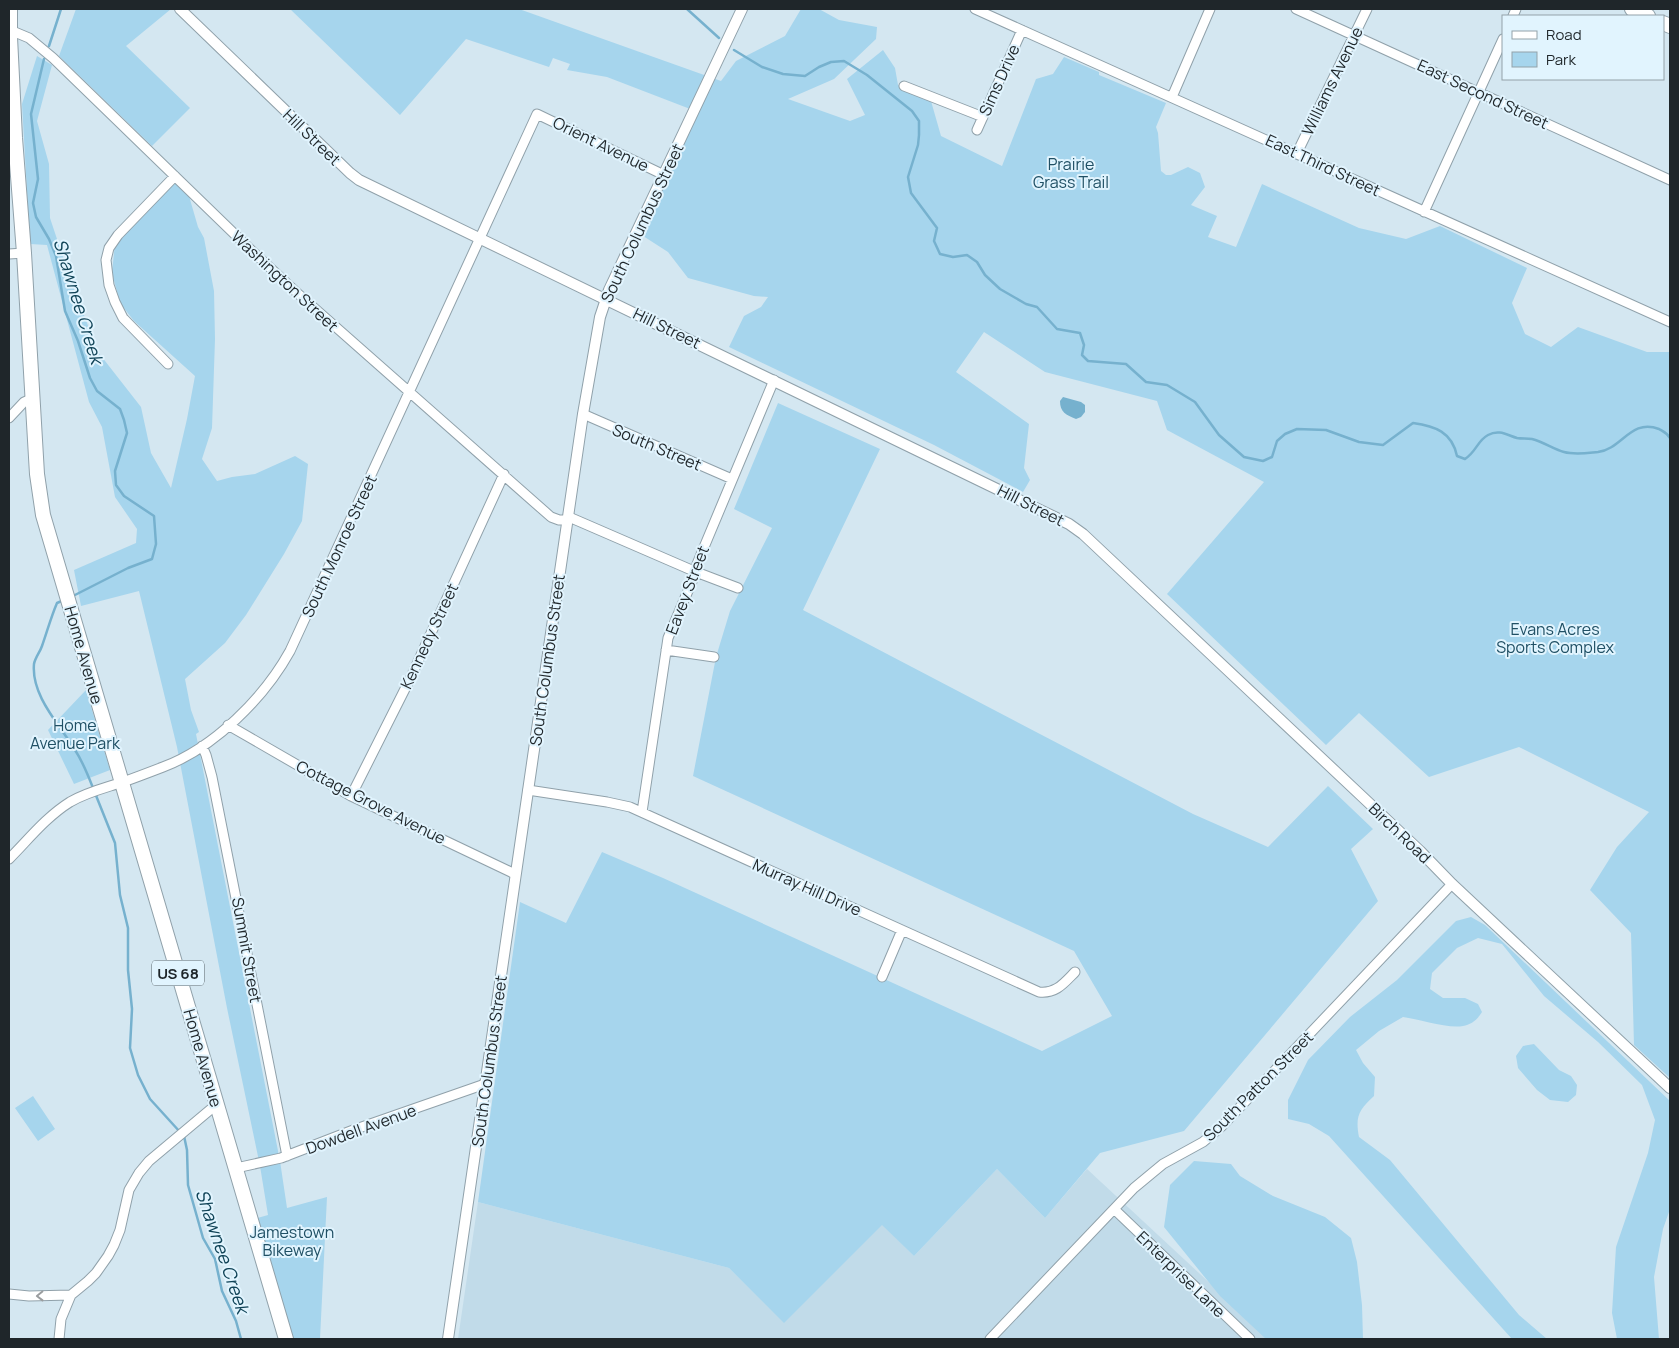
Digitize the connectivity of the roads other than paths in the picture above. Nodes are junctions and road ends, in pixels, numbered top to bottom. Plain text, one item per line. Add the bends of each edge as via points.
1 (180, 9) edge
2 (742, 9) edge
3 (975, 9) edge
4 (1210, 9) edge
5 (1296, 9) edge
6 (1367, 9) edge
7 (1632, 9) edge
8 (10, 12) edge
9 (1646, 15) edge
10 (10, 30) junction
11 (1022, 30) junction
12 (1354, 35) junction
13 (1502, 41) edge
14 (904, 86) dead end
15 (1477, 92) junction
16 (1172, 97) junction
17 (537, 114) joint
18 (983, 117) junction
19 (977, 130) dead end
20 (1297, 153) junction
21 (664, 175) junction
22 (175, 176) junction
23 (1670, 180) edge
24 (1424, 212) junction
25 (480, 238) junction
26 (24, 253) junction
27 (9, 254) edge
28 (606, 299) junction
29 (1670, 322) edge
30 (168, 364) dead end
31 (774, 380) junction
32 (409, 393) junction
33 (33, 398) junction
34 (583, 414) junction
35 (9, 418) edge
36 (504, 474) junction
37 (732, 479) junction
38 (569, 518) junction
39 (696, 572) junction
40 (1130, 578) joint
41 (738, 588) dead end
42 (666, 650) junction
43 (714, 657) dead end
44 (228, 726) junction
45 (202, 746) junction
46 (121, 782) junction
47 (528, 790) junction
48 (351, 796) junction
49 (642, 812) junction
50 (9, 859) edge
51 (516, 874) junction
52 (1452, 884) junction
53 (902, 930) junction
54 (1075, 972) dead end
55 (882, 977) dead end
56 (485, 1084) junction
57 (1670, 1088) edge
58 (217, 1104) junction
59 (288, 1156) junction
60 (236, 1168) junction
61 (1114, 1209) junction
62 (9, 1294) edge
63 (71, 1295) junction
64 (994, 1338) edge
65 (59, 1339) edge
66 (286, 1339) edge
67 (448, 1339) edge
68 (1250, 1339) edge

1 - 25 street, Hill Street via 354,176
2 - 21 street, South Columbus Street
3 - 11 street, East Third Street
4 - 16 street
5 - 12 street, East Second Street
6 - 12 street, Williams Avenue
7 - 9 main road
8 - 10 main road, Home Avenue / US 68
10 - 22 street, Washington Street via 29,38 53,58
10 - 26 main road, Home Avenue / US 68
11 - 16 street, East Third Street
11 - 18 street, Sims Drive
12 - 15 street, East Second Street
12 - 20 street, Williams Avenue
13 - 15 street
14 - 18 street
15 - 23 street, East Second Street
15 - 24 street
16 - 20 street, East Third Street
17 - 21 street, Orient Avenue
17 - 25 street, South Monroe Street
18 - 19 street, Sims Drive
20 - 24 street, East Third Street
21 - 28 street, South Columbus Street
22 - 30 street via 118,235 106,260 109,285 123,318
22 - 32 street, Washington Street via 259,258
24 - 29 street, East Third Street
25 - 28 street, Hill Street
25 - 32 street, South Monroe Street
26 - 27 street
26 - 33 main road, Home Avenue / US 68
28 - 31 street, Hill Street
28 - 34 street, South Columbus Street
31 - 37 street, Eavey Street
31 - 40 street, Hill Street via 1060,518 1084,534
32 - 36 street, Washington Street
32 - 44 street, South Monroe Street via 285,660 264,690
33 - 35 street via 24,402
33 - 46 main road, Home Avenue / US 68 via 39,492 47,529
34 - 37 street, South Street
34 - 38 street, South Columbus Street
36 - 38 street, Washington Street via 551,517
36 - 48 street, Kennedy Street via 410,679
37 - 39 street, Eavey Street
38 - 39 street, Washington Street
38 - 47 street, South Columbus Street
39 - 41 street, Washington Street
39 - 42 street, Eavey Street
40 - 52 street, Birch Road
42 - 43 street
42 - 49 street, Eavey Street
44 - 45 street, South Monroe Street
44 - 48 street, Cottage Grove Avenue
45 - 46 street, South Monroe Street via 174,763
45 - 59 street, Summit Street via 212,777
46 - 50 street, South Monroe Street via 71,801 50,817
46 - 58 main road, Home Avenue / US 68
47 - 49 street, Murray Hill Drive via 606,802
47 - 51 street, South Columbus Street
48 - 51 street, Cottage Grove Avenue
49 - 53 street, Murray Hill Drive
51 - 56 street, South Columbus Street
52 - 57 street, Birch Road
52 - 61 street, South Patton Street via 1212,1135 1148,1175
53 - 54 street, Murray Hill Drive via 1039,992 1057,989
53 - 55 street
56 - 59 street, Dowdell Avenue
56 - 67 street, South Columbus Street
58 - 60 main road, Home Avenue / US 68
58 - 63 street via 149,1161 134,1181 118,1236 108,1256 88,1281
59 - 60 street, Dowdell Avenue
60 - 66 main road, Home Avenue / US 68
61 - 64 street, South Patton Street
61 - 68 street, Enterprise Lane
63 -> 62 street
63 - 65 street via 61,1320

